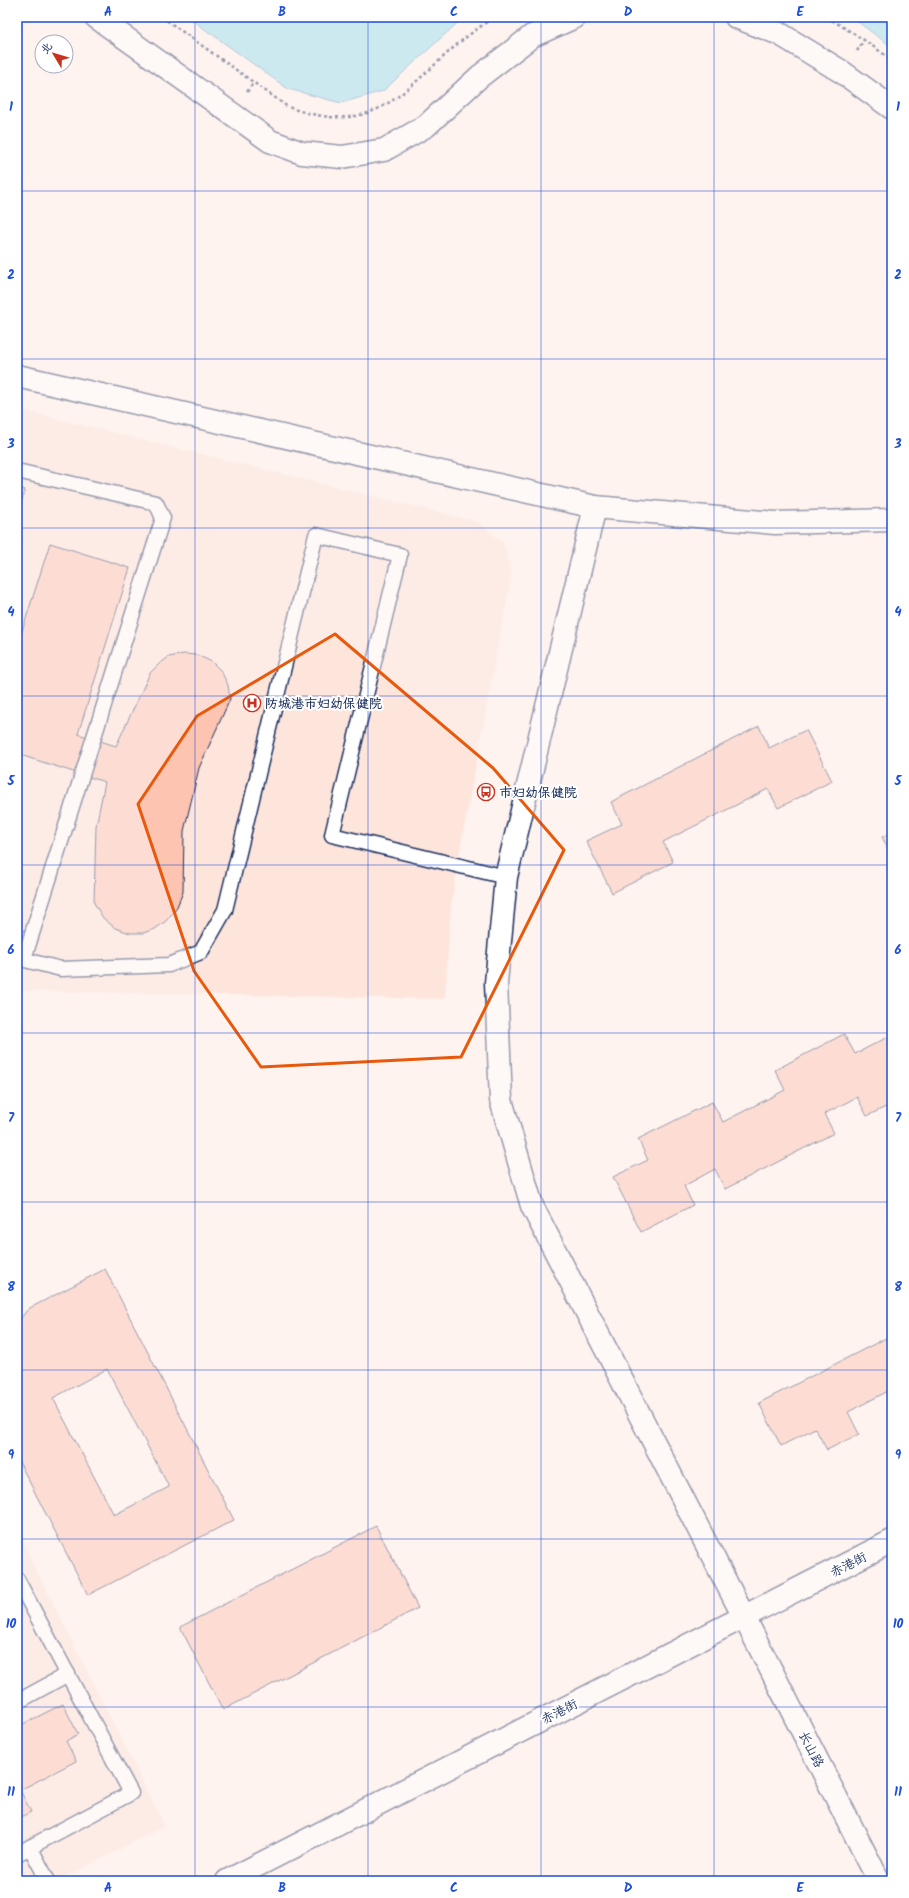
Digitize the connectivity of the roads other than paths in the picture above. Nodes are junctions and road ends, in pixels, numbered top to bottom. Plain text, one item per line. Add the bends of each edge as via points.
1 (96, 17) edge
2 (575, 17) edge
3 (736, 17) edge
4 (892, 108) edge
5 (17, 376) edge
6 (17, 471) edge
7 (595, 507) junction
8 (892, 520) edge
9 (506, 877) junction
10 (20, 959) edge
11 (892, 1541) edge
12 (17, 1579) edge
13 (744, 1617) junction
14 (68, 1674) junction
15 (17, 1702) edge
16 (30, 1847) junction
17 (17, 1854) edge
18 (48, 1881) edge
19 (227, 1881) edge
20 (879, 1881) edge

1 - 2 street via 270,142 302,153 342,157 384,150 426,126 479,77 532,36
3 - 4 street via 780,34 842,72
5 - 7 street
6 - 10 lane via 156,503 163,518
7 - 8 street via 776,523
7 - 9 street, 长山路
9 - 10 lane via 332,835 400,555 316,535 225,910 201,952 169,965 61,969
9 - 13 street, 长山路 via 496,983 501,1100 532,1206
11 - 13 street, 赤港街
12 - 14 lane
13 - 19 street, 赤港街
13 - 20 street, 长山路
14 - 15 lane
14 - 16 lane via 131,1793
16 - 17 lane
16 - 18 lane

